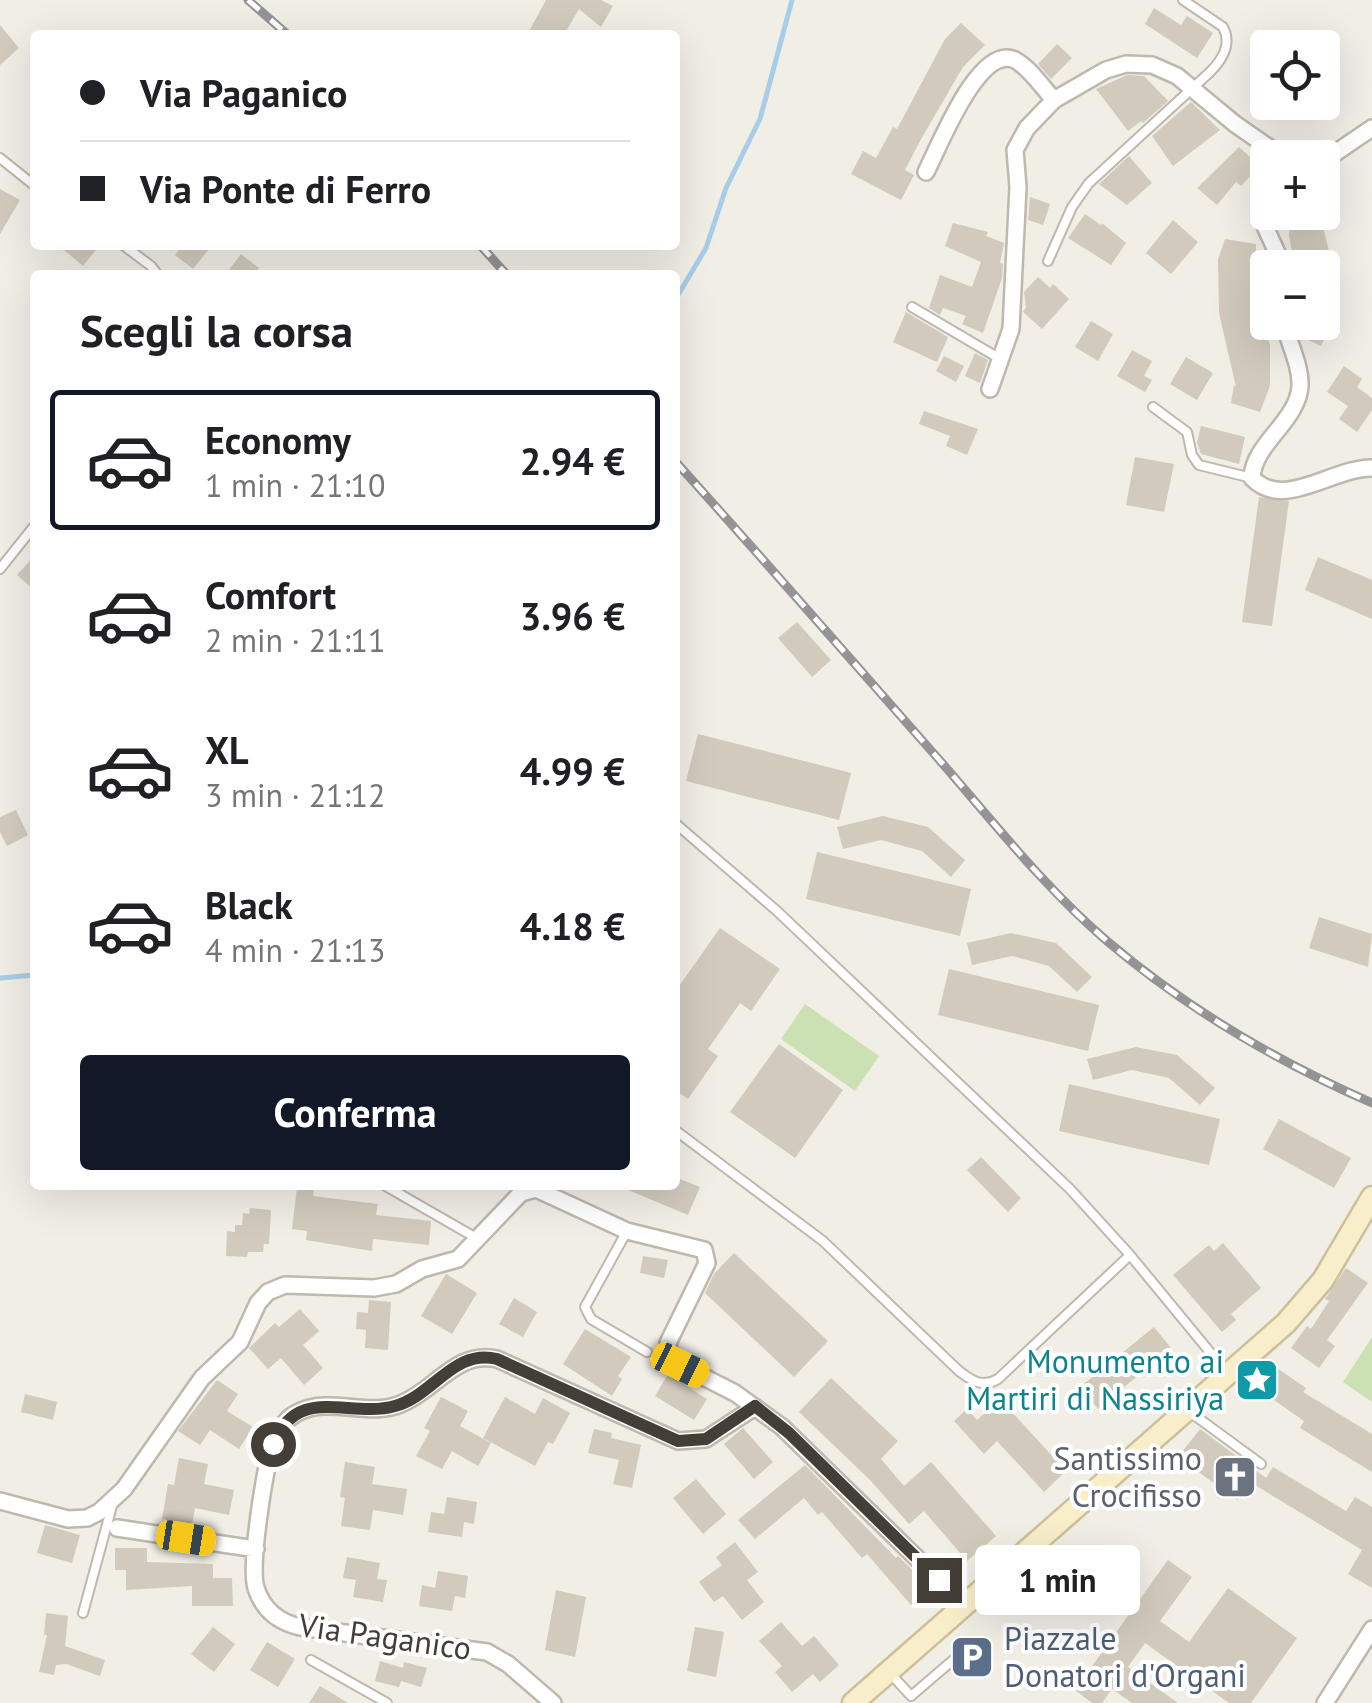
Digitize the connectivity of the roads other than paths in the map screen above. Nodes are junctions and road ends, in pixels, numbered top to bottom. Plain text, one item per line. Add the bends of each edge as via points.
1 (1182, 0) edge
2 (1192, 89) junction
3 (1054, 100) junction
4 (1372, 128) edge
5 (1258, 140) edge
6 (1340, 150) edge
7 (0, 158) edge
8 (926, 172) dead end
9 (30, 182) edge
10 (130, 250) edge
11 (1048, 262) dead end
12 (154, 270) edge
13 (912, 307) dead end
14 (1289, 340) edge
15 (1002, 360) junction
16 (990, 388) dead end
17 (1154, 408) dead end
18 (1372, 468) edge
19 (1252, 478) junction
20 (30, 531) edge
21 (0, 569) edge
22 (680, 827) edge
23 (680, 1134) edge
24 (393, 1190) edge
25 (530, 1190) edge
26 (534, 1190) edge
27 (1372, 1197) edge
28 (627, 1230) junction
29 (478, 1238) junction
30 (1130, 1255) junction
31 (647, 1352) dead end
32 (1228, 1374) junction
33 (755, 1406) junction
34 (1186, 1409) junction
35 (1262, 1464) dead end
36 (0, 1501) edge
37 (114, 1502) junction
38 (117, 1528) dead end
39 (256, 1549) junction
40 (965, 1605) junction
41 (83, 1614) dead end
42 (1372, 1629) edge
43 (966, 1649) dead end
44 (311, 1660) dead end
45 (889, 1672) junction
46 (387, 1703) edge
47 (553, 1703) edge
48 (853, 1703) edge
49 (1325, 1703) edge

1 - 2 lane via 1224,27 1228,37 1219,62
2 - 3 street via 1162,68 1136,63 1099,73
2 - 5 street
2 - 11 lane via 1083,190
3 - 8 street via 1016,61 989,63
3 - 15 street via 1015,150 1011,329
4 - 6 street
7 - 9 lane
10 - 12 lane
13 - 15 lane
14 - 19 street via 1299,390
15 - 16 street
17 - 19 lane via 1188,432 1199,465
18 - 19 street via 1342,471 1285,492
20 - 21 lane
22 - 30 lane via 788,921
23 - 30 lane via 823,1241 976,1382 998,1379
24 - 29 lane
25 - 29 street
26 - 28 street
27 - 32 main road via 1302,1306
28 - 31 lane via 584,1307 595,1322
28 - 33 street via 707,1254 668,1354
29 - 37 street via 453,1261 388,1286 290,1285 268,1292 240,1342 198,1382
30 - 32 lane
32 - 34 main road
33 - 39 street, Via Paganico via 706,1439 678,1441 497,1359 471,1359 396,1406 318,1406 288,1420 270,1453
33 - 40 street
34 - 35 lane
34 - 40 main road
36 - 37 street via 72,1520
37 - 41 lane
38 - 39 street
39 - 47 street, Via Paganico via 258,1592 280,1620 480,1650 508,1664
40 - 45 main road
42 - 49 street
43 - 45 lane via 911,1696
44 - 46 lane, Via Paganico
45 - 48 main road

